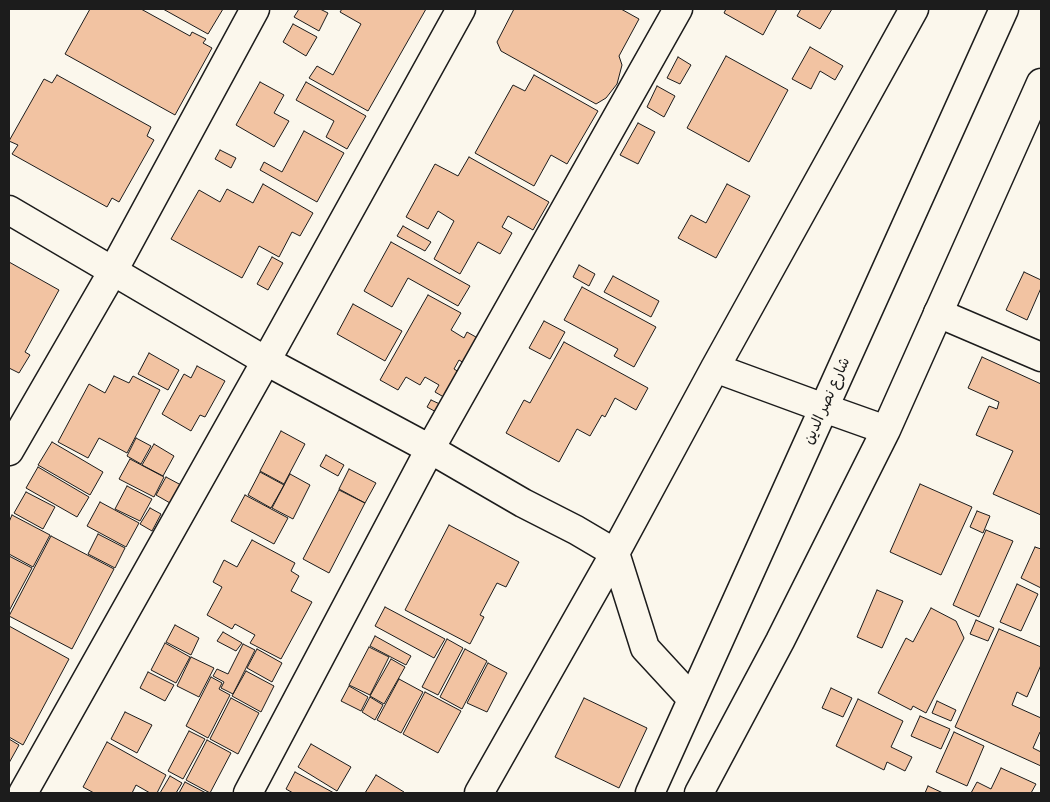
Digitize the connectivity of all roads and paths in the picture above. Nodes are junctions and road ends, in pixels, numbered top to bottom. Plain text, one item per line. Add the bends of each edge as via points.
1 (255, 9) edge
2 (461, 9) edge
3 (678, 9) edge
4 (914, 9) edge
5 (1004, 9) edge
6 (1041, 83) edge
7 (9, 210) edge
8 (113, 271) junction
9 (938, 313) junction
10 (1041, 357) edge
11 (266, 361) junction
12 (715, 368) junction
13 (824, 408) junction
14 (886, 430) junction
15 (430, 449) junction
16 (9, 451) edge
17 (615, 553) junction
18 (692, 699) junction
19 (24, 793) edge
20 (248, 793) edge
21 (479, 793) edge
22 (650, 793) edge
23 (699, 793) edge

1 - 8 street
2 - 11 street
3 - 15 street
4 - 12 street
5 - 13 street, شارع نصر الدين
6 - 9 street
7 - 8 street
8 - 11 street
8 - 16 street
9 - 10 street
9 - 14 street
11 - 15 street
11 - 19 street
12 - 13 street
12 - 17 street
13 - 14 street
13 - 18 street, شارع نصر الدين
14 - 23 street via 780,642
15 - 17 street
15 - 20 street
17 - 18 street via 645,648
17 - 21 street
18 - 22 street, شارع نصر الدين

